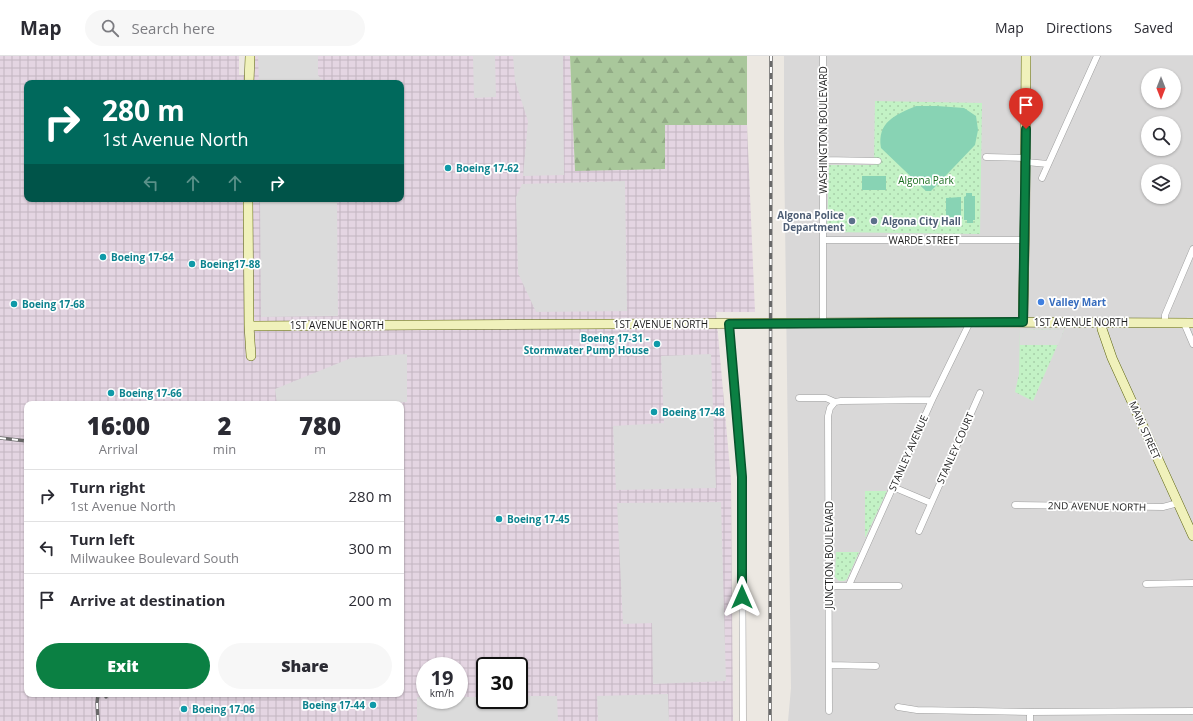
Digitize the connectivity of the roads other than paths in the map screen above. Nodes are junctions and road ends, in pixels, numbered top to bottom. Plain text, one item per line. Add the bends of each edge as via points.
1 (250, 56) edge
2 (823, 56) edge
3 (1026, 56) edge
4 (1097, 56) edge
5 (249, 80) edge
6 (986, 157) dead end
7 (823, 160) junction
8 (1026, 160) junction
9 (878, 161) dead end
10 (1048, 164) junction
11 (1042, 178) dead end
12 (248, 202) edge
13 (824, 240) junction
14 (1025, 240) junction
15 (1193, 249) edge
16 (970, 322) junction
17 (1023, 322) junction
18 (1101, 322) junction
19 (1165, 322) junction
20 (1188, 323) edge
21 (729, 324) junction
22 (823, 324) junction
23 (249, 326) junction
24 (1193, 344) edge
25 (251, 356) dead end
26 (980, 393) dead end
27 (799, 398) dead end
28 (932, 400) junction
29 (835, 402) junction
30 (893, 487) junction
31 (931, 503) junction
32 (1178, 503) junction
33 (1015, 505) dead end
34 (919, 530) dead end
35 (1193, 536) edge
36 (1193, 583) edge
37 (1146, 584) dead end
38 (849, 585) junction
39 (829, 586) junction
40 (900, 586) dead end
41 (829, 665) junction
42 (876, 666) dead end
43 (898, 707) dead end
44 (829, 711) dead end
45 (1030, 712) junction
46 (1193, 712) edge
47 (743, 721) edge
48 (1030, 721) edge

1 - 5 street
2 - 7 street, WASHINGTON BOULEVARD
3 - 8 street
4 - 10 street
6 - 8 street
7 - 9 street
7 - 13 street, WASHINGTON BOULEVARD
8 - 10 street
8 - 14 street
10 - 11 street
12 - 23 street
13 - 14 street, WARDE STREET
13 - 22 street, WASHINGTON BOULEVARD
14 - 17 street
15 - 19 street via 1165,315
16 - 17 street, 1ST AVENUE NORTH
16 - 22 street, 1ST AVENUE NORTH
16 - 28 street, STANLEY AVENUE
17 - 18 street, 1ST AVENUE NORTH
18 - 19 street, 1ST AVENUE NORTH
18 - 32 street, MAIN STREET via 1112,358
19 - 20 street, 1ST AVENUE NORTH
20 - 24 street
21 - 22 street, 1ST AVENUE NORTH
21 - 23 street, 1ST AVENUE NORTH
21 - 47 street via 742,477
23 - 25 street
26 - 31 street, STANLEY COURT
27 - 29 street via 826,398
28 - 29 street
28 - 30 street, STANLEY AVENUE
29 - 39 street, JUNCTION BOULEVARD via 828,416
30 - 31 street
30 - 38 street, STANLEY AVENUE
31 - 34 street, STANLEY COURT
32 - 33 street, 2ND AVENUE NORTH via 1163,507
32 - 35 street, MAIN STREET
36 - 37 street
38 - 39 street
38 - 40 street
39 - 41 street, JUNCTION BOULEVARD
41 - 42 street
41 - 44 street, JUNCTION BOULEVARD
43 - 45 street via 917,710
45 - 46 street
45 - 48 street

